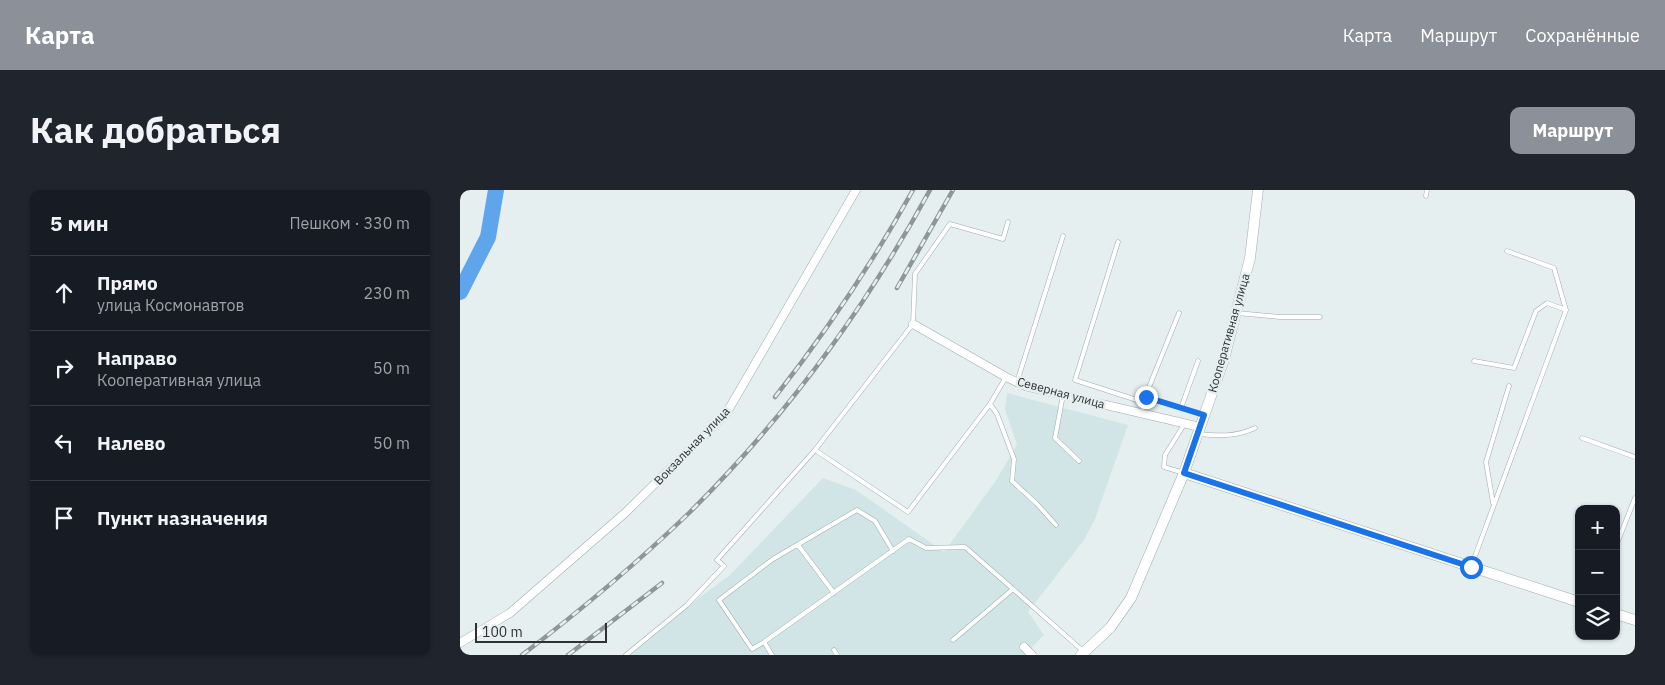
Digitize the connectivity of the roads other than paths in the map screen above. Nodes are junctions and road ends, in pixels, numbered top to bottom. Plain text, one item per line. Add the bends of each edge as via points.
1 (856, 190) edge
2 (1258, 190) edge
3 (1427, 190) edge
4 (1426, 196) dead end
5 (1008, 222) dead end
6 (1063, 236) dead end
7 (1118, 242) dead end
8 (1507, 251) dead end
9 (1566, 310) junction
10 (1179, 313) dead end
11 (1236, 313) junction
12 (1320, 317) dead end
13 (913, 324) junction
14 (1198, 361) dead end
15 (1474, 361) dead end
16 (1006, 377) junction
17 (1017, 382) junction
18 (1510, 386) dead end
19 (1063, 395) junction
20 (1146, 397) junction
21 (1143, 402) junction
22 (990, 404) junction
23 (1181, 408) junction
24 (1142, 413) junction
25 (1204, 415) junction
26 (1185, 423) junction
27 (1254, 428) dead end
28 (1199, 430) junction
29 (1582, 438) dead end
30 (815, 450) junction
31 (1635, 457) edge
32 (1078, 461) dead end
33 (1184, 473) junction
34 (1635, 498) edge
35 (1494, 506) junction
36 (1056, 525) dead end
37 (1620, 536) edge
38 (798, 545) junction
39 (893, 551) junction
40 (1471, 567) junction
41 (1013, 589) junction
42 (834, 593) junction
43 (1575, 601) edge
44 (1620, 615) edge
45 (1634, 617) edge
46 (952, 640) dead end
47 (764, 642) junction
48 (460, 643) edge
49 (1024, 647) dead end
50 (834, 650) dead end
51 (1082, 654) edge
52 (626, 655) edge
53 (772, 655) edge
54 (837, 655) edge
55 (1032, 655) edge

1 - 48 street, Вокзальная улица via 726,414 625,513 510,613
2 - 11 main road, Кооперативная улица via 1250,258
3 - 4 lane
5 - 13 lane via 1003,239 950,224 915,274
6 - 17 lane
7 - 21 lane via 1075,380
8 - 9 lane via 1554,268
9 - 15 lane via 1547,303 1536,312 1514,368
9 - 35 lane
10 - 20 lane
11 - 12 lane
11 - 25 main road, Кооперативная улица
13 - 16 street
13 - 30 lane
14 - 23 lane
16 - 17 street, Северная улица
16 - 22 lane, Северная улица
17 - 19 street, Северная улица
18 - 35 lane via 1486,462
19 - 24 street, Северная улица
19 - 32 lane via 1055,438
20 - 21 lane
20 - 23 lane
21 - 24 lane
22 - 30 lane, Северная улица via 908,512
22 - 36 lane via 1014,459 1012,481
23 - 25 lane
24 - 26 street, Северная улица
25 - 28 main road, Кооперативная улица
26 - 28 street, Северная улица
26 - 33 lane via 1165,455 1164,467
27 - 28 lane via 1219,436
28 - 33 main road, Кооперативная улица
29 - 31 lane
30 - 52 lane via 717,560 724,566 687,605
33 - 40 main road
33 - 51 main road via 1131,598 1110,628
34 - 37 lane
35 - 40 lane
38 - 39 lane via 857,510 875,521
38 - 42 lane
38 - 47 lane via 773,559 719,600 752,649
39 - 41 lane via 909,539 926,548 965,547
39 - 42 lane
40 - 43 main road
41 - 46 lane
41 - 51 lane
42 - 47 lane
44 - 45 main road
47 - 53 lane
49 - 55 street
50 - 54 lane

